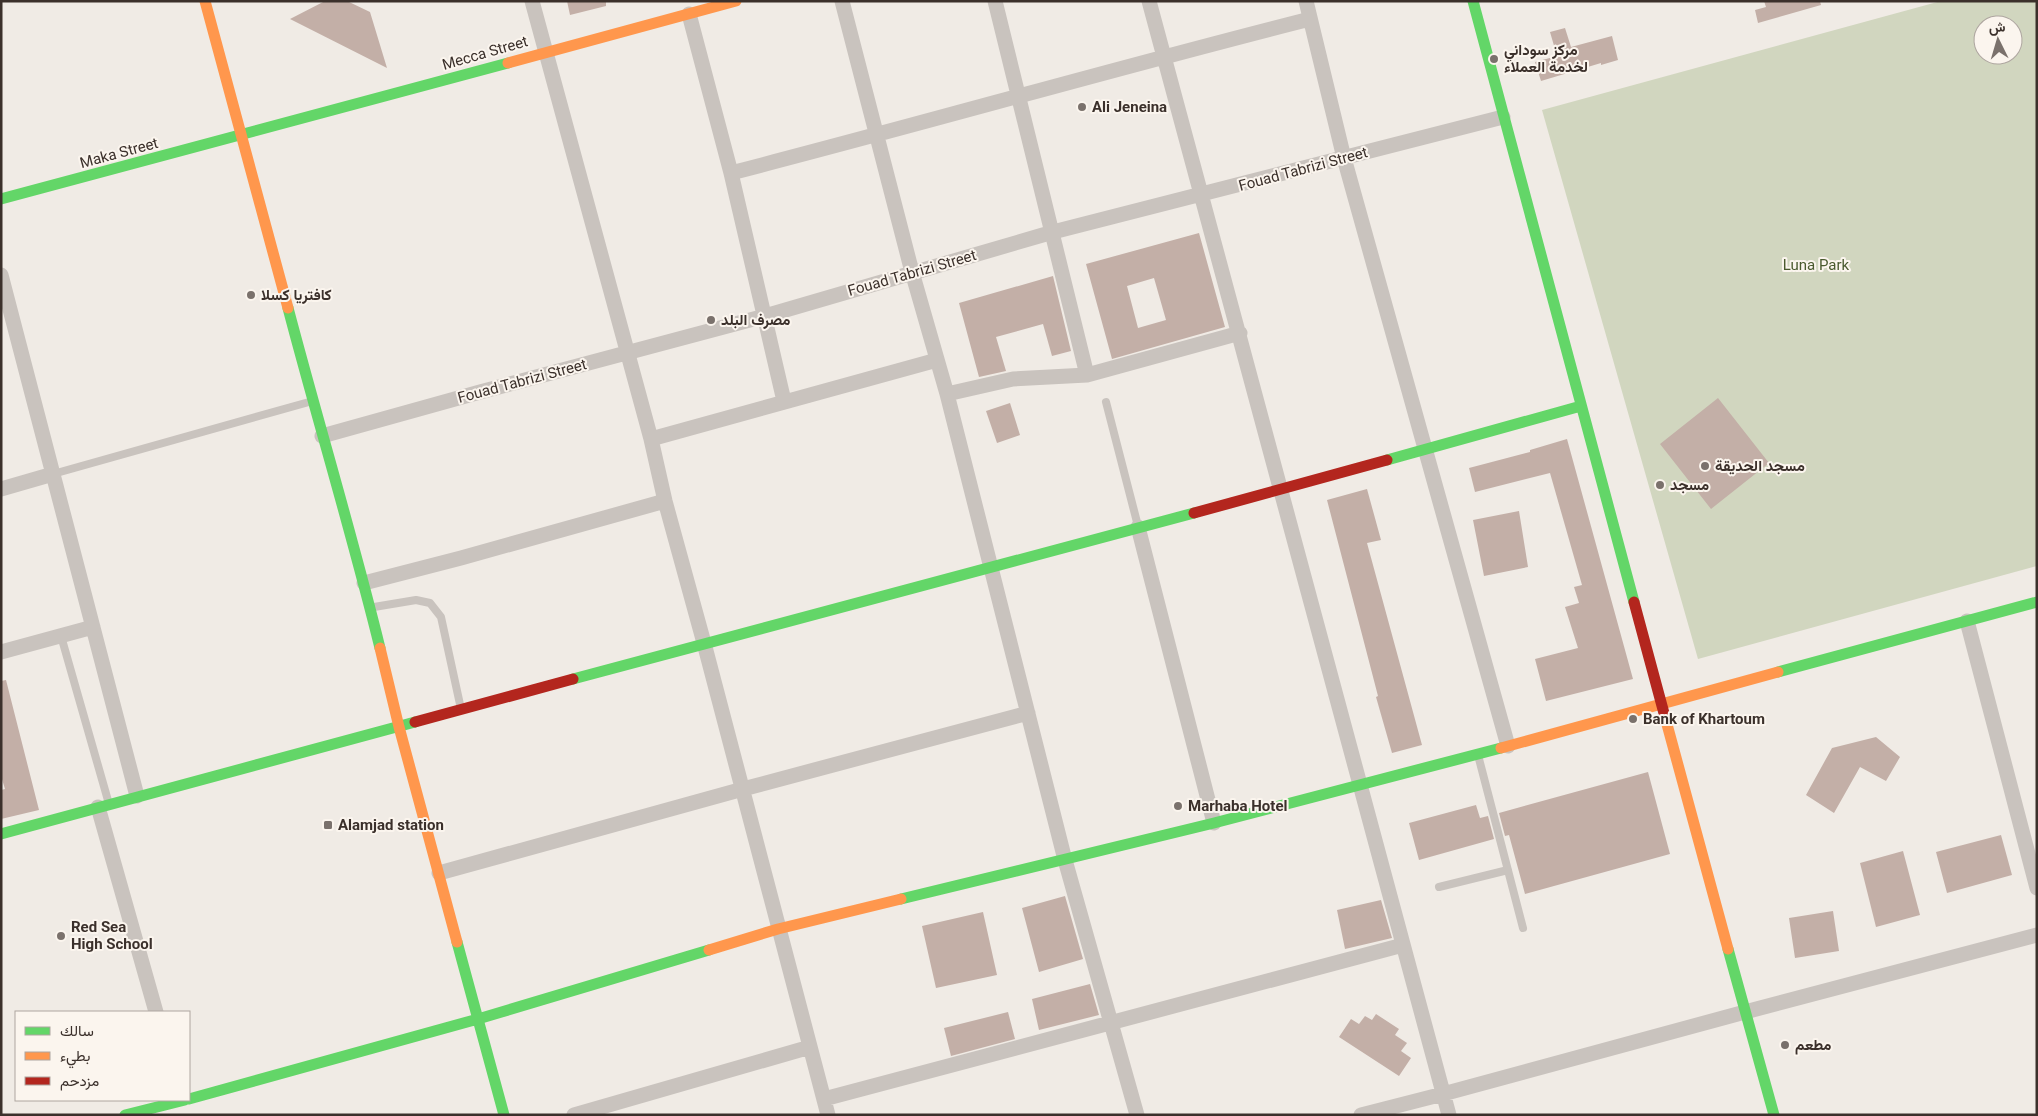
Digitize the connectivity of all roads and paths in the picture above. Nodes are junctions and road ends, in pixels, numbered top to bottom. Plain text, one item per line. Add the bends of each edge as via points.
1 (205, 1) edge
2 (532, 1) edge
3 (736, 1) edge
4 (842, 1) edge
5 (995, 1) edge
6 (1149, 1) edge
7 (1306, 1) edge
8 (1473, 1) edge
9 (689, 14) junction
10 (1310, 19) junction
11 (547, 51) junction
12 (1164, 56) junction
13 (1018, 97) junction
14 (1504, 117) junction
15 (244, 136) junction
16 (877, 136) junction
17 (1344, 158) junction
18 (731, 173) junction
19 (1202, 195) junction
20 (1, 199) edge
21 (1053, 232) junction
22 (912, 272) junction
23 (1, 275) edge
24 (765, 316) junction
25 (1240, 333) junction
26 (626, 352) junction
27 (937, 360) junction
28 (1086, 375) junction
29 (947, 394) junction
30 (313, 401) junction
31 (784, 401) junction
32 (1106, 402) dead end
33 (1582, 406) junction
34 (322, 436) junction
35 (651, 439) junction
36 (1425, 450) junction
37 (53, 474) junction
38 (1, 489) edge
39 (1281, 490) junction
40 (665, 501) junction
41 (1138, 527) junction
42 (990, 566) junction
43 (364, 583) junction
44 (2037, 602) edge
45 (370, 608) junction
46 (1967, 621) junction
47 (93, 627) junction
48 (61, 636) junction
49 (704, 643) junction
50 (1, 652) edge
51 (1661, 704) junction
52 (461, 710) junction
53 (1028, 714) junction
54 (398, 727) junction
55 (1508, 746) junction
56 (1478, 753) junction
57 (1360, 786) junction
58 (743, 788) junction
59 (137, 796) junction
60 (104, 806) junction
61 (1214, 824) junction
62 (1, 834) edge
63 (1065, 860) junction
64 (1508, 870) junction
65 (439, 873) junction
66 (1439, 887) dead end
67 (2037, 888) edge
68 (1523, 928) dead end
69 (778, 930) junction
70 (2037, 935) edge
71 (1403, 945) junction
72 (156, 1011) edge
73 (1745, 1012) junction
74 (478, 1020) junction
75 (1113, 1022) junction
76 (810, 1047) junction
77 (1444, 1094) junction
78 (824, 1099) junction
79 (184, 1103) edge
80 (125, 1115) edge
81 (504, 1115) edge
82 (574, 1115) edge
83 (828, 1115) edge
84 (1138, 1115) edge
85 (1361, 1115) edge
86 (1449, 1115) edge
87 (1774, 1115) edge

1 - 15 main road
2 - 11 street
3 - 9 main road, Mecca Street
4 - 16 street
5 - 13 street
6 - 12 street
7 - 10 street
8 - 14 main road
9 - 11 main road, Mecca Street
9 - 18 street
10 - 12 street
10 - 17 street
11 - 15 main road, Mecca Street
11 - 26 street
12 - 13 street
12 - 19 street
13 - 16 street
13 - 21 street
14 - 17 street, Fouad Tabrizi Street
14 - 33 main road
15 - 20 main road, Maka Street
15 - 30 main road
16 - 18 street
16 - 22 street
17 - 19 street, Fouad Tabrizi Street
17 - 36 street
18 - 24 street
19 - 21 street, Fouad Tabrizi Street
19 - 25 street
21 - 22 street, Fouad Tabrizi Street
21 - 28 street
22 - 24 street, Fouad Tabrizi Street
22 - 27 street
23 - 37 street
24 - 26 street, Fouad Tabrizi Street
24 - 31 street
25 - 28 street
25 - 39 street
26 - 34 street, Fouad Tabrizi Street
26 - 35 street
27 - 29 street
27 - 31 street
28 - 29 street via 1013,379
29 - 42 street
30 - 34 main road
30 - 37 lane
31 - 35 street
32 - 41 lane
33 - 36 main road
33 - 51 main road
34 - 43 main road
35 - 40 street
36 - 39 main road
36 - 55 street
37 - 38 street
37 - 47 street
39 - 41 main road
39 - 57 street
40 - 43 street
40 - 49 street
41 - 42 main road
41 - 61 street
42 - 49 main road
42 - 53 street
43 - 45 main road
44 - 46 main road
45 - 52 lane via 416,600 430,603 441,617
45 - 54 main road
46 - 51 main road
46 - 67 street
47 - 48 street
47 - 59 street
48 - 50 street
48 - 60 lane
49 - 52 main road
49 - 58 street
51 - 55 main road
51 - 73 main road
52 - 54 main road
53 - 58 street
53 - 63 street
54 - 59 main road
54 - 65 main road
55 - 56 main road
56 - 57 main road
56 - 64 lane
57 - 61 main road
57 - 71 street
58 - 65 street
58 - 69 street
59 - 60 main road
60 - 62 main road
60 - 72 street
61 - 63 main road
63 - 69 main road
63 - 75 street
64 - 66 lane
64 - 68 lane
65 - 74 main road
69 - 74 main road
69 - 76 street
70 - 73 street
71 - 75 street
71 - 77 street
73 - 77 street
73 - 87 main road
74 - 79 main road
74 - 81 main road
75 - 78 street
75 - 84 street
76 - 78 street
76 - 82 street
77 - 85 street
77 - 86 street
78 - 83 street
79 - 80 main road

